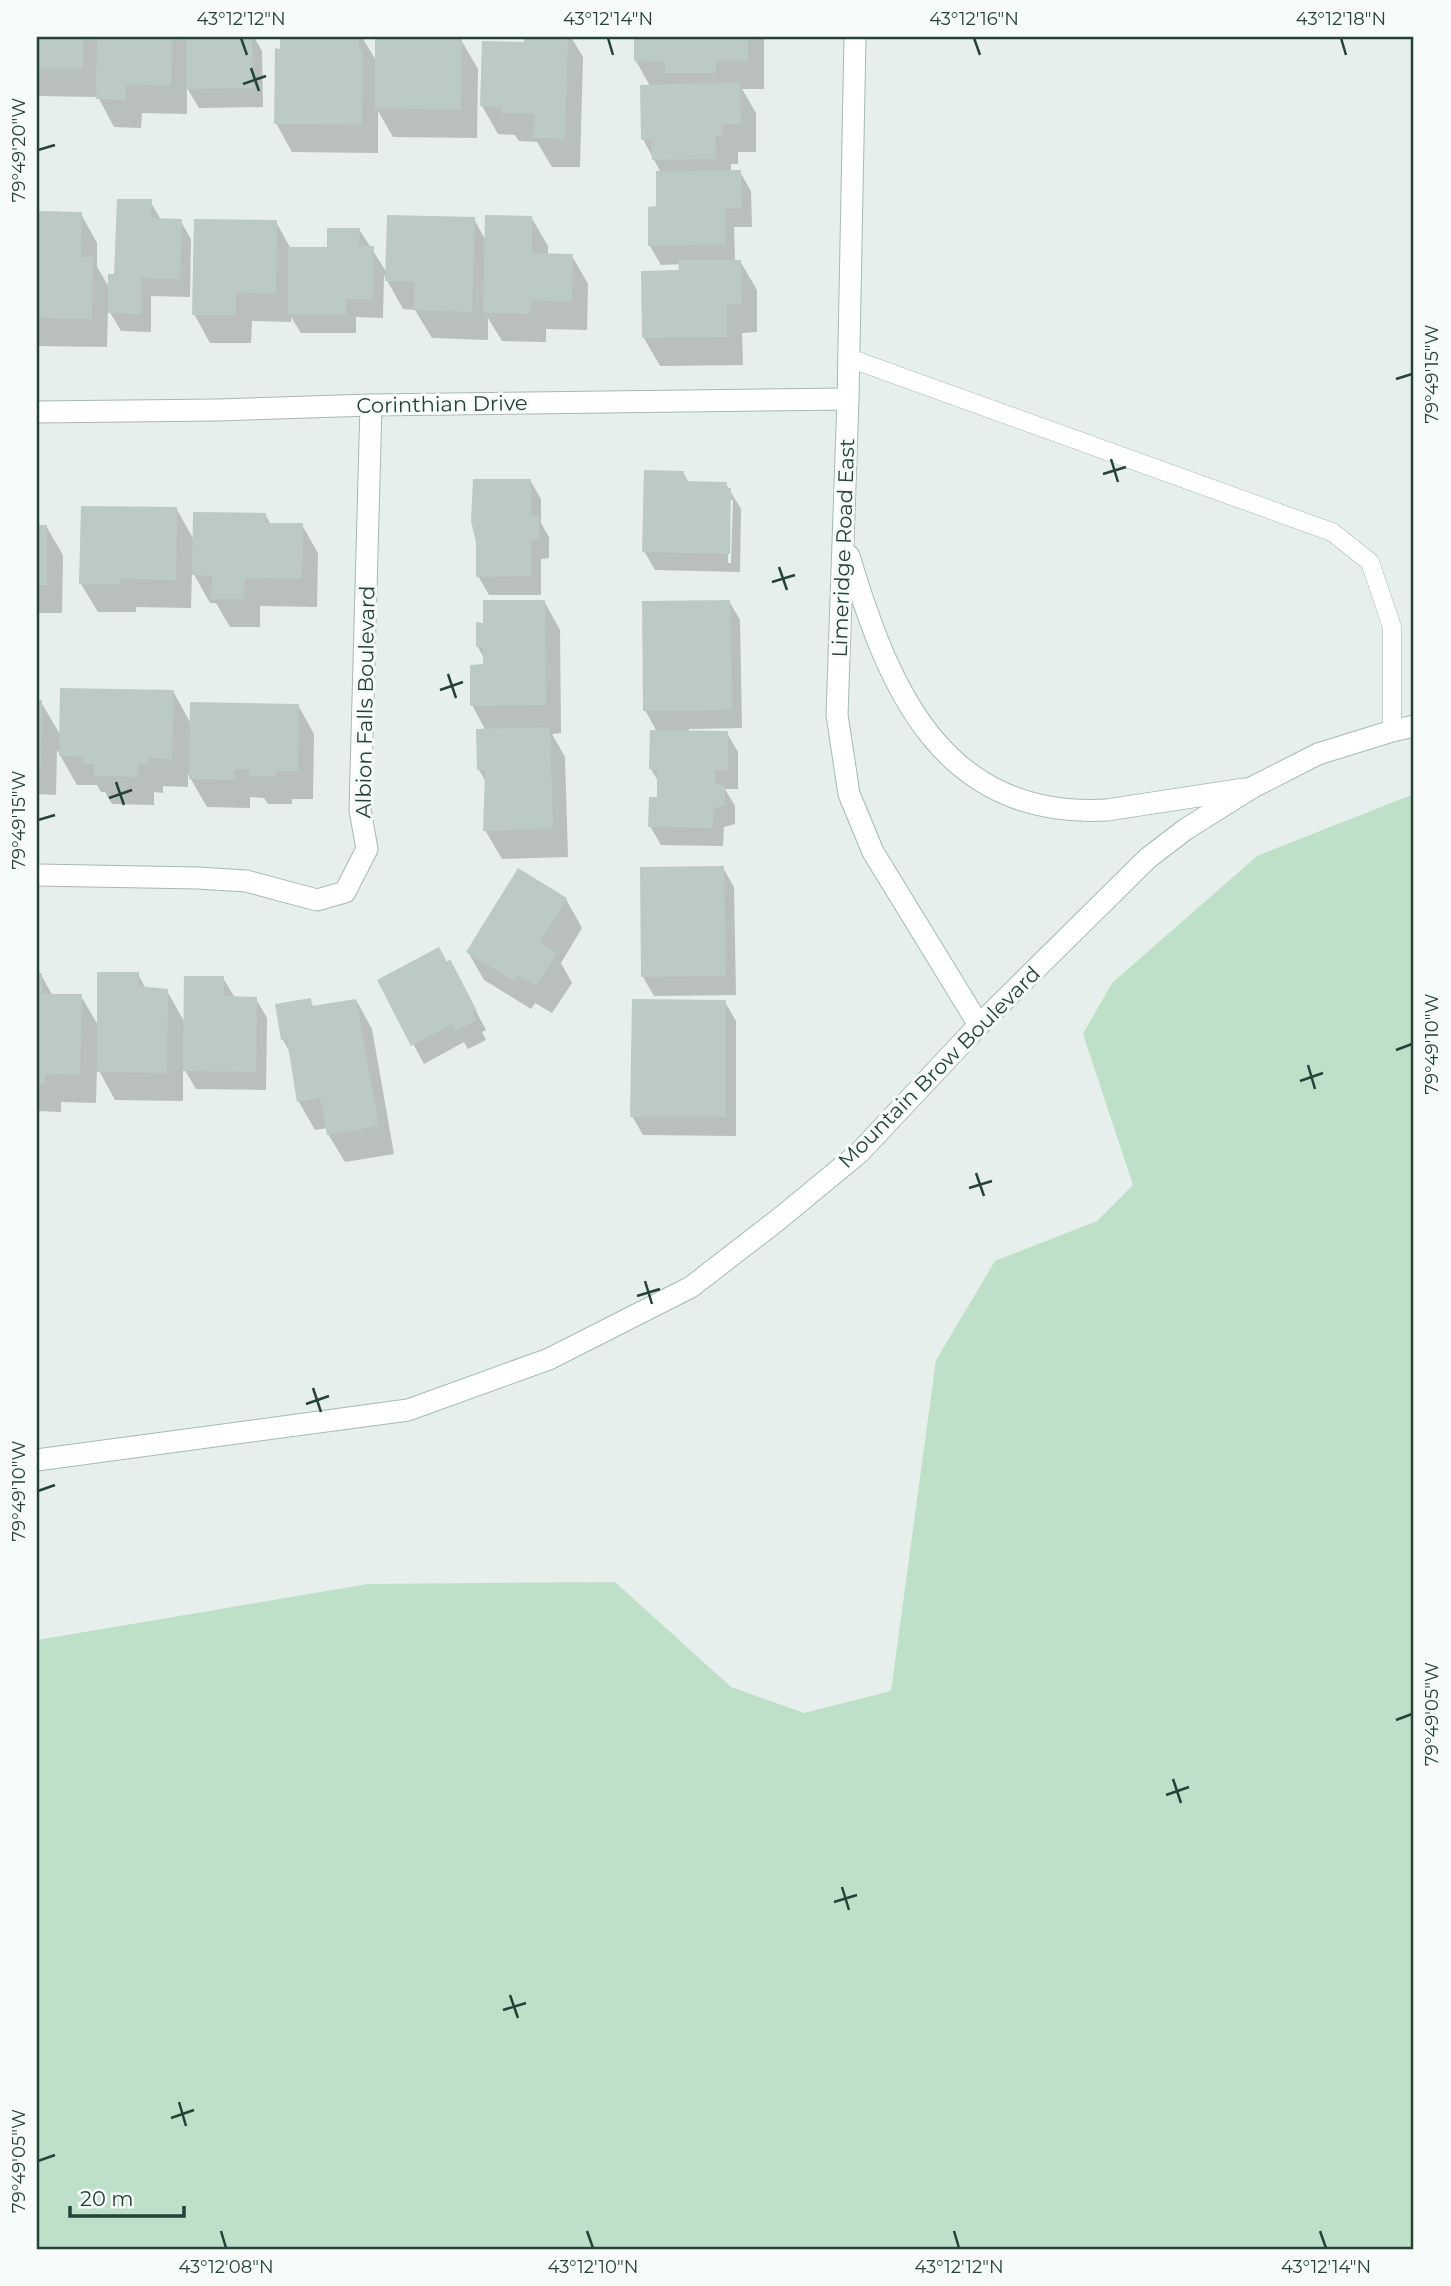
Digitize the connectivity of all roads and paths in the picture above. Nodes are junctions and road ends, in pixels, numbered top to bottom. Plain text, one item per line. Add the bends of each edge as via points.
1 (855, 37) edge
2 (849, 358) junction
3 (848, 399) junction
4 (371, 405) junction
5 (37, 412) edge
6 (843, 536) junction
7 (1414, 726) edge
8 (1392, 731) junction
9 (1253, 787) junction
10 (37, 875) edge
11 (979, 1024) junction
12 (37, 1460) edge

1 - 2 street, Limeridge Road East
2 - 3 street, Limeridge Road East
2 - 8 lane via 1332,532 1370,562 1392,627
3 - 4 street, Corinthian Drive
3 - 6 street, Limeridge Road East
4 - 5 street, Corinthian Drive
4 - 10 street, Albion Falls Boulevard via 360,810 367,849 345,892 317,900 246,881
6 - 9 street via 870,625 897,682 950,759 984,784 1043,807 1085,811
6 - 11 street, Limeridge Road East via 837,715 849,794 873,852
7 - 8 street, Mountain Brow Boulevard
8 - 9 street, Mountain Brow Boulevard via 1318,754
9 - 11 street, Mountain Brow Boulevard via 1148,858
11 - 12 street, Mountain Brow Boulevard via 859,1153 779,1220 691,1287 549,1359 408,1409

